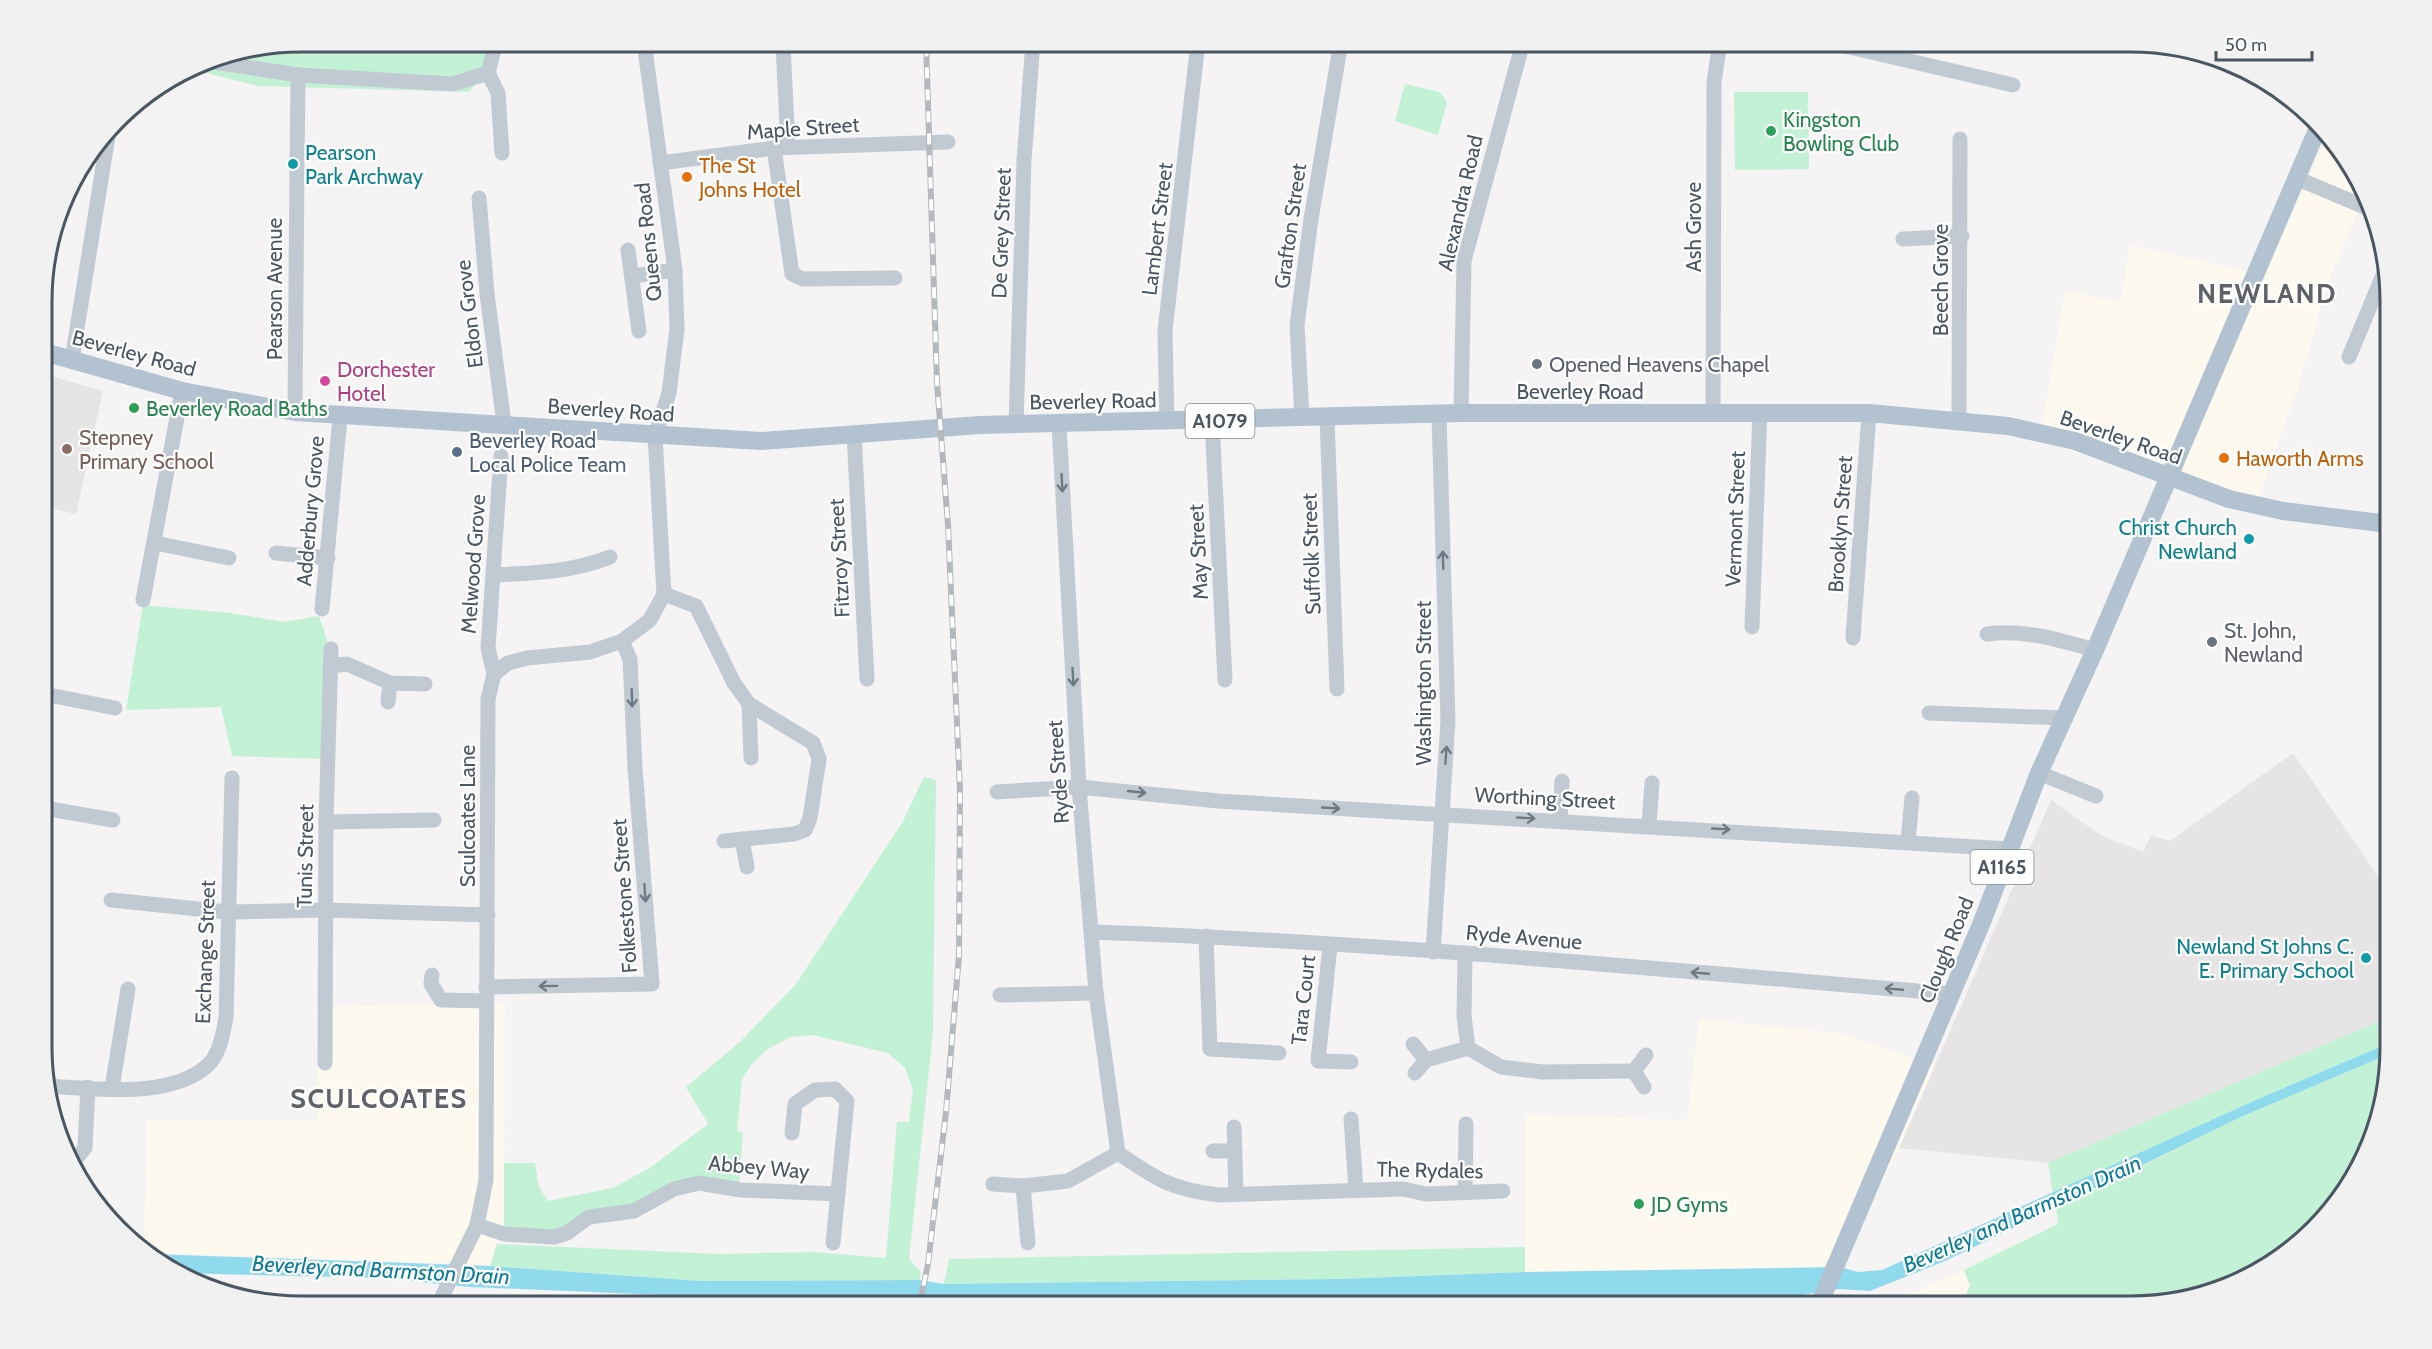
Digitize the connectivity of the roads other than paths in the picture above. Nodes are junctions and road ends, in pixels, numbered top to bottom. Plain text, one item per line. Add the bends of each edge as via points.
1 (493, 52) edge
2 (645, 52) edge
3 (783, 52) edge
4 (1032, 52) edge
5 (1197, 52) edge
6 (1339, 52) edge
7 (1520, 52) edge
8 (1718, 52) edge
9 (1871, 52) edge
10 (227, 64) edge
11 (488, 73) junction
12 (298, 75) junction
13 (2013, 85) dead end
14 (2315, 134) edge
15 (1960, 139) dead end
16 (948, 142) dead end
17 (106, 147) edge
18 (781, 148) junction
19 (502, 153) dead end
20 (660, 163) junction
21 (2296, 178) junction
22 (479, 198) dead end
23 (2361, 205) edge
24 (1962, 236) junction
25 (1903, 239) dead end
26 (628, 250) dead end
27 (675, 270) junction
28 (633, 276) junction
29 (895, 278) dead end
30 (2379, 285) edge
31 (639, 331) dead end
32 (52, 354) edge
33 (2349, 357) dead end
34 (72, 360) junction
35 (182, 391) junction
36 (1713, 411) junction
37 (1760, 411) junction
38 (296, 412) junction
39 (1461, 413) junction
40 (1869, 413) junction
41 (1439, 415) junction
42 (340, 417) junction
43 (1302, 418) junction
44 (1327, 418) junction
45 (1959, 420) junction
46 (1212, 421) junction
47 (1167, 422) junction
48 (504, 424) junction
49 (1059, 424) junction
50 (1016, 425) junction
51 (854, 434) junction
52 (655, 436) junction
53 (501, 456) dead end
54 (2168, 476) junction
55 (2380, 523) edge
56 (155, 543) junction
57 (276, 554) dead end
58 (610, 557) dead end
59 (229, 558) dead end
60 (328, 558) junction
61 (494, 575) junction
62 (664, 594) junction
63 (143, 600) dead end
64 (322, 609) dead end
65 (1752, 627) dead end
66 (1986, 634) dead end
67 (1853, 638) dead end
68 (622, 641) junction
69 (331, 649) dead end
70 (2095, 650) junction
71 (330, 666) junction
72 (494, 674) junction
73 (867, 679) dead end
74 (1225, 680) dead end
75 (390, 683) junction
76 (425, 684) dead end
77 (1337, 689) dead end
78 (52, 696) edge
79 (388, 702) dead end
80 (749, 704) junction
81 (115, 708) dead end
82 (1929, 713) dead end
83 (2064, 718) junction
84 (751, 758) dead end
85 (2039, 773) junction
86 (232, 778) dead end
87 (1562, 781) dead end
88 (1652, 783) dead end
89 (1079, 787) junction
90 (997, 792) dead end
91 (2096, 796) dead end
92 (1912, 798) dead end
93 (52, 809) edge
94 (1441, 813) junction
95 (113, 820) dead end
96 (434, 820) dead end
97 (1560, 820) junction
98 (326, 822) junction
99 (1648, 825) junction
100 (742, 839) junction
101 (724, 841) dead end
102 (1908, 842) junction
103 (2009, 849) junction
104 (747, 867) dead end
105 (111, 900) dead end
106 (326, 910) junction
107 (227, 912) junction
108 (488, 915) junction
109 (1092, 932) junction
110 (1206, 936) junction
111 (1330, 945) junction
112 (1433, 952) junction
113 (1465, 953) junction
114 (432, 975) dead end
115 (128, 989) dead end
116 (1096, 993) junction
117 (486, 994) junction
118 (1952, 994) junction
119 (1000, 995) dead end
120 (1413, 1044) dead end
121 (1468, 1048) junction
122 (1279, 1053) dead end
123 (1646, 1055) dead end
124 (1426, 1060) junction
125 (1351, 1062) dead end
126 (325, 1063) dead end
127 (1634, 1071) junction
128 (1415, 1073) dead end
129 (56, 1086) edge
130 (1644, 1087) dead end
131 (88, 1088) junction
132 (112, 1088) junction
133 (1351, 1119) dead end
134 (1466, 1124) dead end
135 (1234, 1127) dead end
136 (792, 1133) dead end
137 (1213, 1151) dead end
138 (1235, 1151) junction
139 (1118, 1153) junction
140 (77, 1157) edge
141 (993, 1184) dead end
142 (1023, 1186) junction
143 (1356, 1190) junction
144 (1503, 1191) dead end
145 (1465, 1192) junction
146 (838, 1194) junction
147 (1236, 1194) junction
148 (477, 1225) junction
149 (833, 1243) dead end
150 (1028, 1243) dead end
151 (444, 1296) edge
152 (1823, 1296) edge

1 - 11 street
2 - 20 street, Queens Road
3 - 18 street
4 - 50 street, De Grey Street via 1024,160
5 - 47 street, Lambert Street via 1166,331
6 - 43 street, Grafton Street via 1297,326
7 - 39 street, Alexandra Road via 1464,261
8 - 36 street, Ash Grove via 1714,82
9 - 13 street
10 - 12 street
11 - 12 street via 453,84
11 - 19 street via 498,93
12 - 38 street, Pearson Avenue
14 - 21 main road, Clough Road
15 - 24 street, Beech Grove
16 - 18 street, Maple Street
17 - 34 street
18 - 20 street, Maple Street
18 - 29 street via 792,274 803,279
20 - 27 street, Queens Road
21 - 23 street
21 - 54 main road, Clough Road
22 - 48 street, Eldon Grove
24 - 25 street
24 - 45 street, Beech Grove
26 - 28 street
27 - 28 street
27 - 52 street, Queens Road via 677,329 669,393
28 - 31 street
30 - 33 street
32 - 34 main road, Beverley Road / A1079
34 - 35 main road, Beverley Road / A1079
35 - 38 main road, Beverley Road / A1079
35 - 56 street
36 - 37 main road, Beverley Road / A1079
36 - 39 main road, Beverley Road / A1079 via 1620,415
37 - 40 main road, Beverley Road / A1079
37 - 65 street, Vermont Street
38 - 42 main road, Beverley Road / A1079
39 - 41 main road, Beverley Road / A1079
40 - 45 main road, Beverley Road / A1079
40 - 67 street, Brooklyn Street
41 - 44 main road, Beverley Road / A1079
94 -> 41 street, Washington Street via 1448,722
42 - 48 main road, Beverley Road / A1079
42 - 60 street, Adderbury Grove
43 - 44 main road, Beverley Road / A1079
43 - 46 main road, Beverley Road / A1079
44 - 77 street, Suffolk Street
45 - 54 main road, Beverley Road / A1079 via 2075,441
46 - 47 main road, Beverley Road / A1079
46 - 74 street, May Street
47 - 49 main road, Beverley Road / A1079
48 - 52 main road, Beverley Road / A1079
49 - 50 main road, Beverley Road / A1079
49 -> 89 street, Ryde Street
50 - 51 main road, Beverley Road / A1079
51 - 52 main road, Beverley Road / A1079 via 760,441
51 - 73 street, Fitzroy Street
52 - 62 street
53 - 61 street, Melwood Grove
54 - 55 main road, Beverley Road / A1079 via 2229,499 2283,512
54 - 70 main road, Clough Road / A1165
56 - 59 street
56 - 63 street
57 - 60 street
58 - 61 street via 559,572
60 - 64 street, Adderbury Grove
61 - 72 street, Melwood Grove via 488,648
62 - 68 street via 650,620
62 - 80 street via 696,606 734,683
66 - 70 street via 2049,637
68 - 72 street via 590,652 527,658 508,663
68 -> 117 street, Folkestone Street via 630,659 652,984
69 - 71 street, Tunis Street
70 - 83 main road, Clough Road / A1165
71 - 75 street via 347,664
71 - 98 street, Tunis Street
72 - 108 street, Sculcoates Lane via 488,699
75 - 76 street
75 - 79 street
78 - 81 street
80 - 84 street
80 - 100 street via 813,743 819,759 805,830
82 - 83 street
83 - 85 main road, Clough Road / A1165
85 - 91 street
85 - 103 main road, Clough Road / A1165
86 - 107 street, Exchange Street
87 - 97 street
88 - 99 street
89 - 90 street, Worthing Street
89 -> 94 street, Worthing Street via 1218,801
89 - 109 street, Ryde Street
92 - 102 street
93 - 95 street
94 -> 97 street, Worthing Street
94 - 112 street, Washington Street
96 - 98 street
97 - 99 street, Worthing Street
98 - 106 street, Tunis Street
99 -> 102 street, Worthing Street
100 - 101 street
100 - 104 street
102 - 103 street, Worthing Street
103 - 118 main road, Clough Road / A1165
105 - 107 street
106 - 107 street
106 - 108 street
106 - 126 street, Tunis Street
107 - 132 street, Exchange Street via 226,1018 222,1040 209,1064 182,1081 144,1089
108 - 117 street, Sculcoates Lane
109 - 110 street, Ryde Avenue
109 - 116 street, Ryde Street
110 - 111 street, Ryde Avenue
110 - 122 street via 1210,1049
111 - 112 street, Ryde Avenue
111 - 125 street, Tara Court via 1318,1061
112 - 113 street, Ryde Avenue
118 -> 113 street, Ryde Avenue
113 - 121 street
114 - 117 street via 431,984 441,1000
115 - 132 street
116 - 119 street
116 - 139 street, Ryde Street
117 - 148 street, Sculcoates Lane via 488,1149
118 - 152 main road, Clough Road / A1165
120 - 124 street
121 - 124 street
121 - 127 street via 1501,1067 1543,1072
123 - 127 street
124 - 128 street
127 - 130 street
129 - 131 street, Exchange Street
131 - 132 street, Exchange Street
131 - 140 street via 85,1148
133 - 143 street, The Rydales
134 - 145 street
135 - 138 street
136 - 146 street, Abbey Way via 795,1104 815,1090 835,1089 847,1101
137 - 138 street
138 - 147 street
139 - 142 street via 1068,1181
139 - 147 street, The Rydales via 1158,1181 1196,1192
141 - 142 street
142 - 150 street
143 - 145 street, The Rydales
143 - 147 street, The Rydales
144 - 145 street, The Rydales
146 - 148 street, Abbey Way via 741,1190 699,1183 674,1189 634,1211 589,1216 567,1233 554,1237 504,1234
146 - 149 street, Abbey Way
148 - 151 street, Sculcoates Lane

